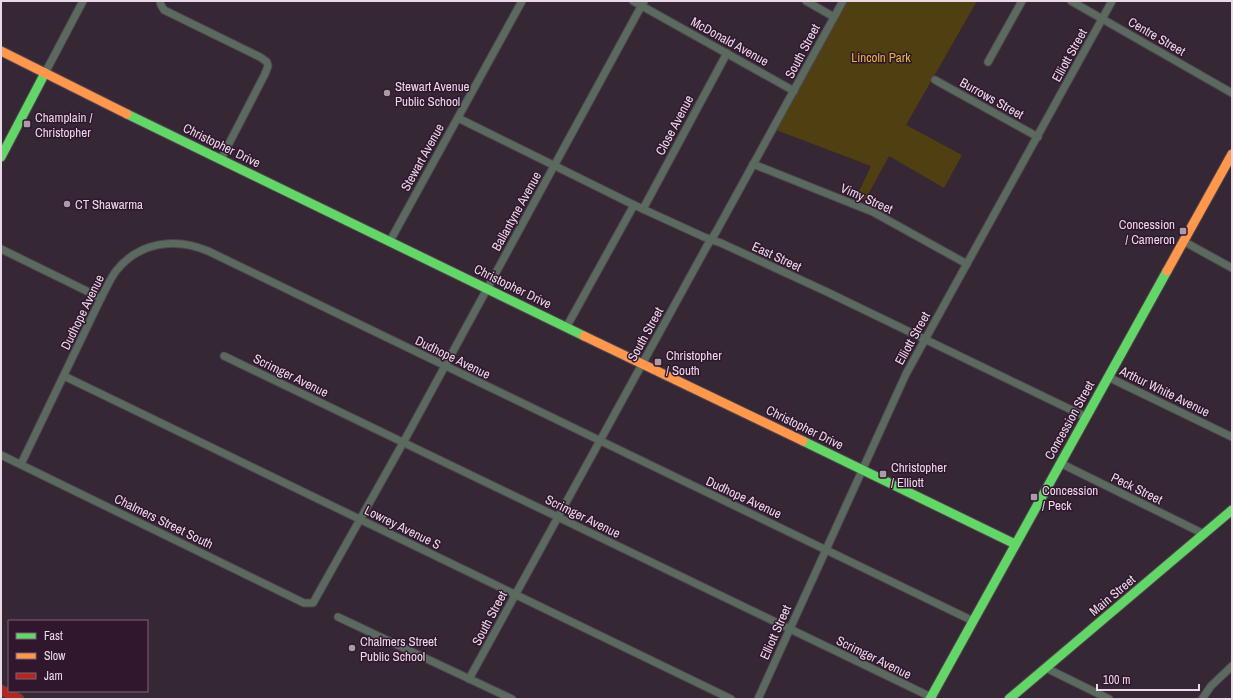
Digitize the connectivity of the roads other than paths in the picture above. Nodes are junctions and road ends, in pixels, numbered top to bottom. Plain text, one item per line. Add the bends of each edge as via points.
1 (83, 1) edge
2 (160, 1) edge
3 (522, 1) edge
4 (632, 1) edge
5 (806, 1) edge
6 (843, 1) edge
7 (1022, 1) edge
8 (1070, 1) edge
9 (1112, 1) edge
10 (643, 3) edge
11 (834, 17) junction
12 (1102, 19) junction
13 (1, 51) edge
14 (727, 53) junction
15 (988, 62) dead end
16 (45, 73) junction
17 (935, 80) dead end
18 (794, 91) junction
19 (1232, 93) edge
20 (458, 118) junction
21 (1038, 137) junction
22 (1, 157) edge
23 (1231, 158) edge
24 (221, 159) junction
25 (753, 164) junction
26 (555, 165) junction
27 (634, 205) junction
28 (643, 209) junction
29 (390, 240) junction
30 (711, 240) junction
31 (1183, 241) junction
32 (1, 249) edge
33 (967, 264) junction
34 (1232, 268) edge
35 (487, 288) junction
36 (101, 298) junction
37 (567, 326) junction
38 (925, 340) junction
39 (224, 356) dead end
40 (643, 363) junction
41 (444, 366) junction
42 (64, 376) junction
43 (1108, 377) junction
44 (1086, 417) junction
45 (1232, 437) edge
46 (600, 441) junction
47 (403, 443) junction
48 (1, 454) edge
49 (1060, 463) junction
50 (20, 464) junction
51 (862, 469) junction
52 (1232, 510) edge
53 (558, 517) junction
54 (359, 519) junction
55 (1204, 534) junction
56 (1015, 544) junction
57 (825, 549) junction
58 (515, 594) junction
59 (316, 600) joint
60 (338, 617) dead end
61 (973, 621) junction
62 (790, 629) junction
63 (1232, 666) edge
64 (1046, 668) junction
65 (469, 678) junction
66 (1, 690) edge
67 (507, 698) edge
68 (930, 698) edge
69 (19, 699) edge
70 (731, 699) edge
71 (758, 699) edge
72 (1009, 699) edge
73 (1109, 699) edge
74 (1202, 699) edge

1 - 16 street
2 - 24 street via 164,10 267,62 265,74
3 - 20 street, Stewart Avenue
4 - 10 street, McDonald Avenue
5 - 11 street
6 - 11 street, South Street
7 - 15 street
8 - 12 street, Centre Street
9 - 12 street, Elliott Street
10 - 14 street, McDonald Avenue
10 - 26 street, Ballantyne Avenue
11 - 18 street, South Street
12 - 19 street, Centre Street
12 - 21 street, Elliott Street
13 - 16 street, Christopher Drive
14 - 18 street, McDonald Avenue
14 - 28 street, Close Avenue
16 - 22 street
16 - 24 street, Christopher Drive
17 - 21 street, Burrows Street
18 - 25 street, South Street
20 - 26 street, East Street
20 - 29 street, Stewart Avenue
21 - 33 street, Elliott Street
23 - 31 street, Concession Street
24 - 29 street, Christopher Drive
25 - 30 street, South Street
25 - 33 street, Vimy Street via 873,212
26 - 27 street, East Street
26 - 35 street, Ballantyne Avenue
27 - 28 street, East Street
27 - 37 street
28 - 30 street, East Street
29 - 35 street, Christopher Drive
30 - 38 street, East Street
30 - 40 street, South Street
31 - 34 street
31 - 43 street, Concession Street
32 - 36 street
33 - 38 street, Elliott Street
35 - 37 street, Christopher Drive
35 - 41 street, Ballantyne Avenue
36 - 41 street, Dudhope Avenue via 115,272 137,253 159,244 186,244 208,251
36 - 42 street, Dudhope Avenue
37 - 40 street, Christopher Drive
38 - 44 street, East Street
38 - 51 street, Elliott Street via 899,387
39 - 47 street, Scrimger Avenue
40 - 46 street, South Street
40 - 51 street, Christopher Drive
41 - 46 street, Dudhope Avenue
41 - 47 street, Ballantyne Avenue
42 - 50 street, Dudhope Avenue
42 - 54 street, Lowrey Avenue S
43 - 44 street, Concession Street
43 - 45 street, Arthur White Avenue
44 - 49 street, Concession Street
46 - 53 street, South Street
46 - 57 street, Dudhope Avenue
47 - 53 street, Scrimger Avenue
47 - 54 street, Ballantyne Avenue
48 - 50 street, Chalmers Street South
49 - 55 street, Peck Street
49 - 56 street, Concession Street
50 - 59 street, Chalmers Street South via 304,603
51 - 56 street, Christopher Drive
51 - 57 street, Elliott Street
52 - 55 street, Main Street
53 - 58 street, South Street
53 - 62 street, Scrimger Avenue
54 - 58 street, Lowrey Avenue S
54 - 59 street, Ballantyne Avenue
55 - 64 street, Main Street
56 - 61 street, Concession Street
57 - 61 street, Dudhope Avenue
57 - 62 street, Elliott Street
58 - 65 street, South Street
58 - 70 street, Lowrey Avenue S
60 - 65 street
61 - 68 street, Concession Street
62 - 68 street, Scrimger Avenue
62 - 71 street, Elliott Street
63 - 74 street via 1211,686
64 - 72 street, Main Street
64 - 73 street
65 - 67 street
66 - 69 street

